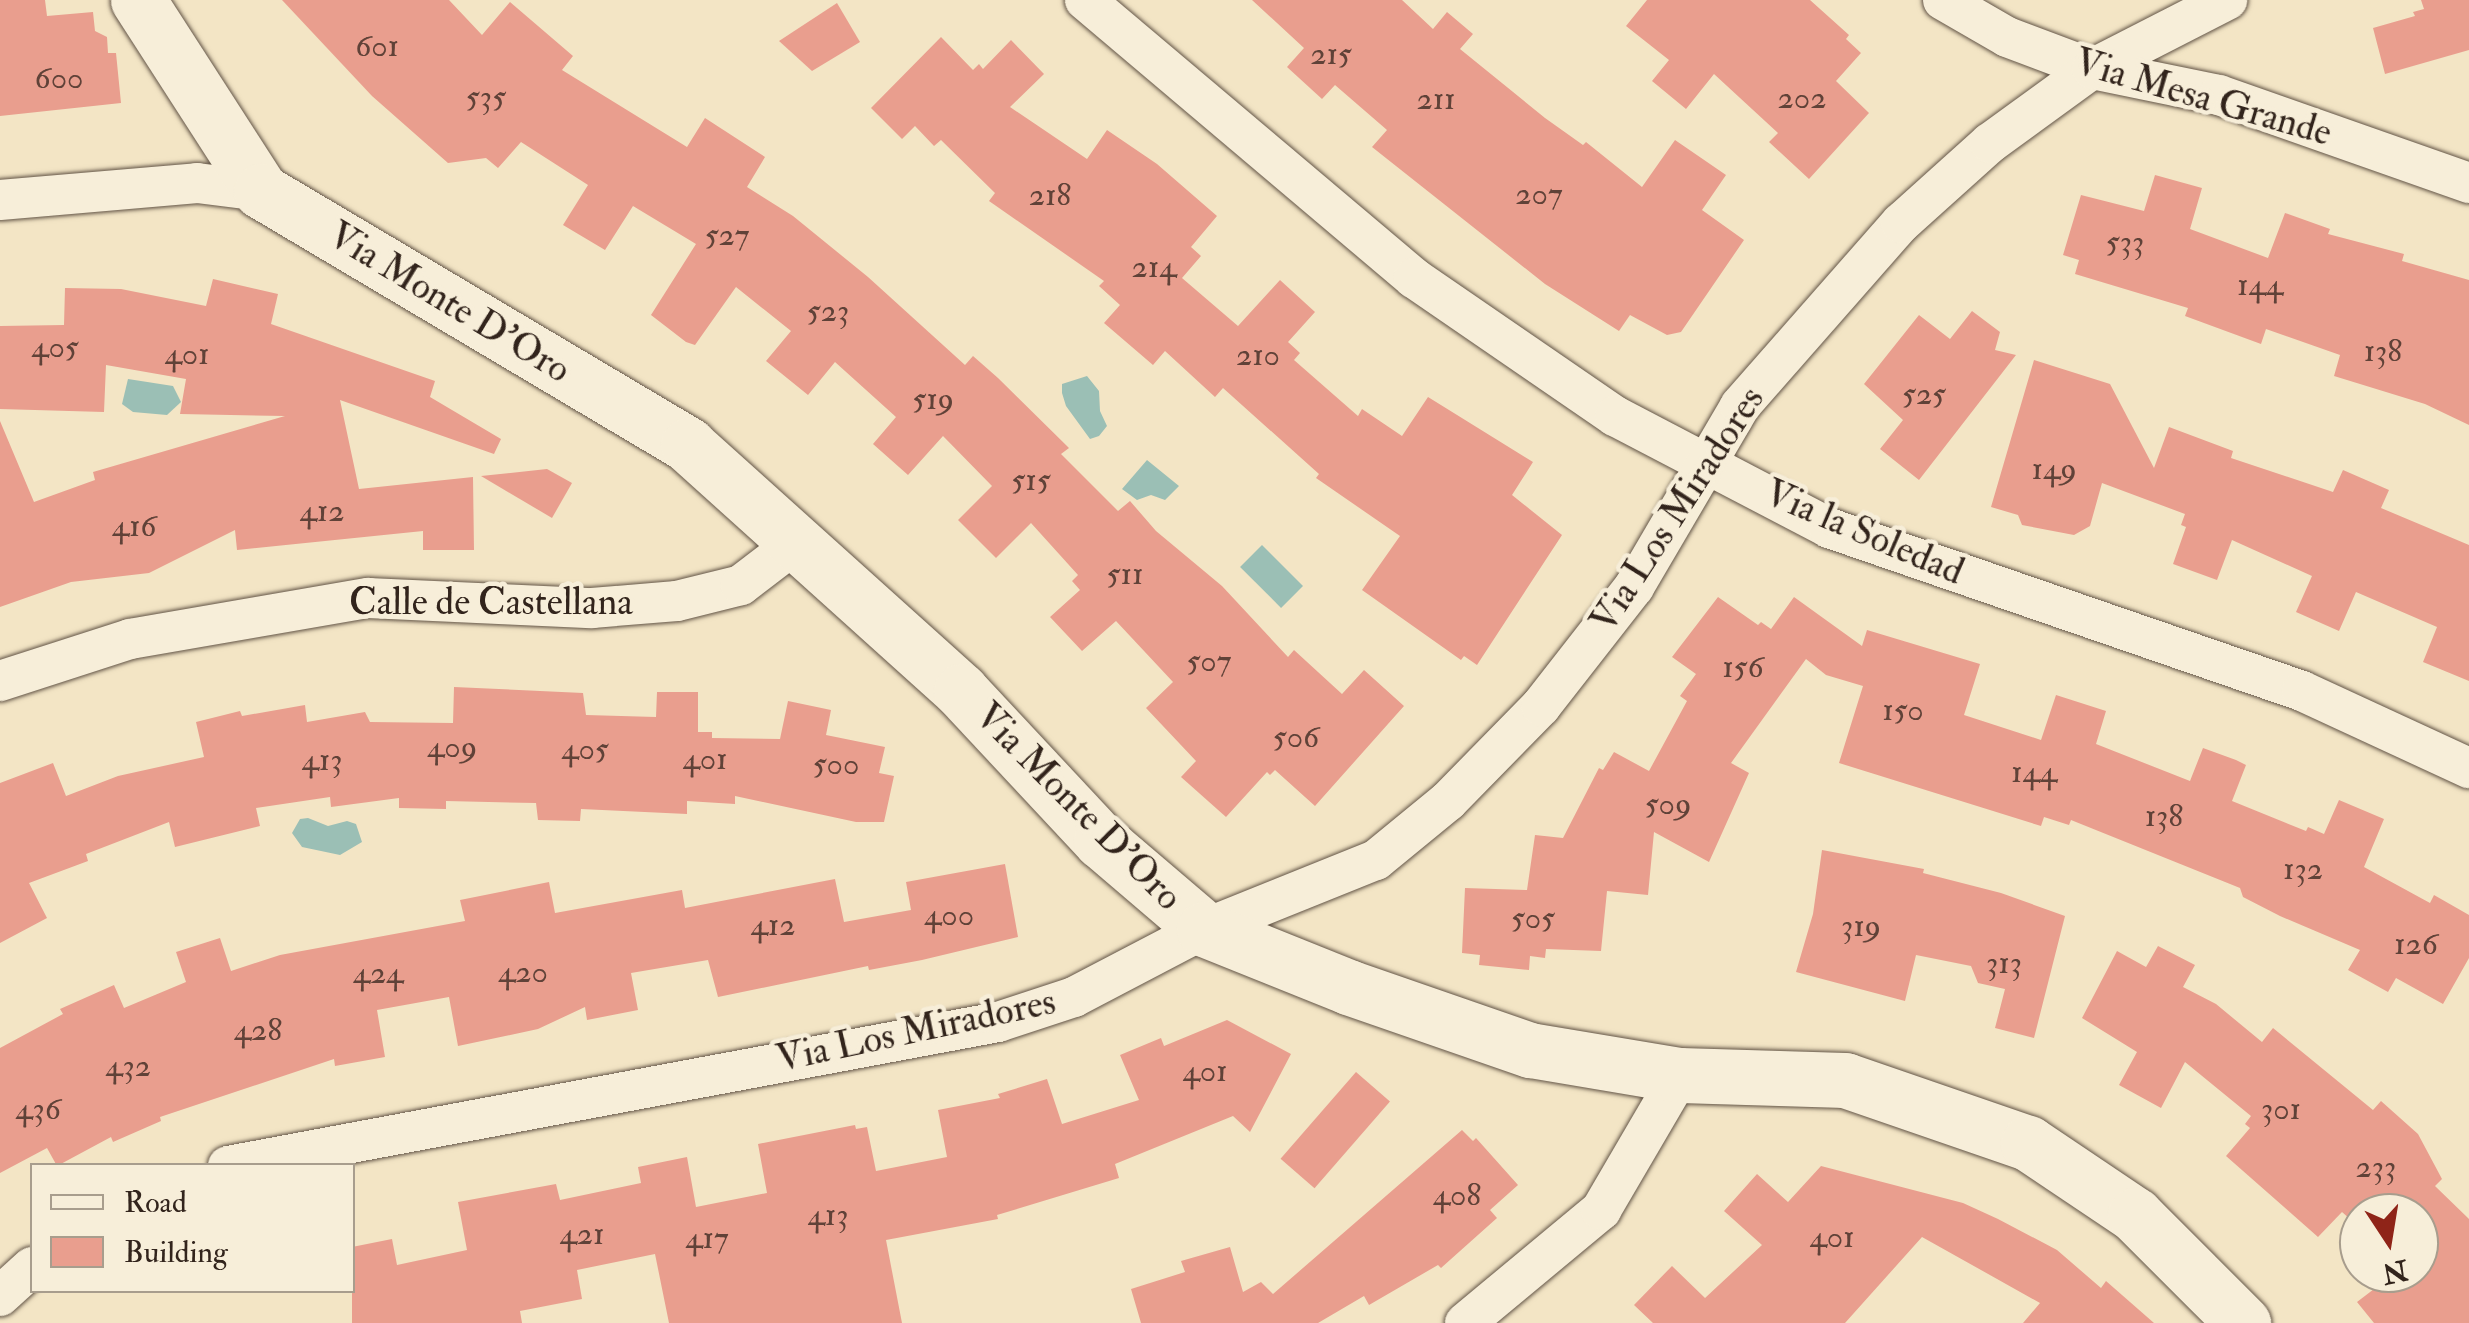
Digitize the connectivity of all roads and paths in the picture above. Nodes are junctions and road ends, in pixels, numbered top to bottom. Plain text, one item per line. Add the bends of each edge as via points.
1 (138, 0) edge
2 (1085, 0) edge
3 (1943, 0) edge
4 (2227, 0) edge
5 (2092, 69) junction
6 (2469, 183) edge
7 (261, 191) junction
8 (0, 200) edge
9 (1704, 462) junction
10 (796, 544) junction
11 (0, 682) edge
12 (2469, 768) edge
13 (1204, 930) junction
14 (1680, 1075) junction
15 (244, 1163) edge
16 (30, 1268) edge
17 (0, 1296) edge
18 (1465, 1323) edge
19 (2243, 1323) edge

1 - 7 street, Via Monte D'Oro
2 - 9 street, Via la Soledad via 1414,278 1601,408
3 - 5 street, Via Mesa Grande via 2007,37
4 - 5 street, Via Los Miradores
5 - 6 street, Via Mesa Grande via 2219,95
5 - 9 street, Via Los Miradores via 1990,144 1901,223 1740,406
7 - 8 street via 196,183
7 - 10 street, Via Monte D'Oro via 688,445
9 - 12 street, Via la Soledad via 1829,528 2302,691
9 - 13 street, Via Los Miradores via 1634,587 1541,706 1448,801 1376,860
10 - 11 street, Calle de Castellana via 740,585 677,600 592,608 368,598 130,639
10 - 13 street, Via Monte D'Oro via 961,691 1100,841
13 - 14 street, Via Monte D'Oro via 1530,1050
13 - 15 street, Via Los Miradores via 1074,996 998,1022
14 - 18 street via 1601,1210
14 - 19 street, Via Monte D'Oro via 1845,1080 2028,1143 2135,1215
16 - 17 street

